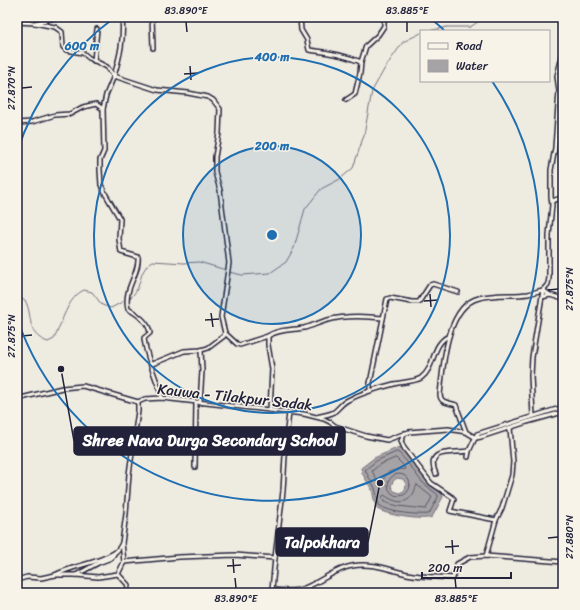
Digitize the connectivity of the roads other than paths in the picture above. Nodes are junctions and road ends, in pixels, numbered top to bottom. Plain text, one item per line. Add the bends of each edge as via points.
1 (57, 17) edge
2 (122, 17) edge
3 (152, 17) edge
4 (300, 17) edge
5 (384, 17) edge
6 (17, 22) edge
7 (35, 23) junction
8 (97, 29) dead end
9 (153, 48) dead end
10 (563, 53) edge
11 (94, 61) junction
12 (361, 62) junction
13 (114, 76) junction
14 (346, 100) dead end
15 (105, 102) junction
16 (96, 104) junction
17 (104, 109) junction
18 (17, 123) edge
19 (563, 199) edge
20 (552, 201) junction
21 (543, 290) junction
22 (458, 292) dead end
23 (550, 295) junction
24 (542, 297) junction
25 (563, 299) edge
26 (383, 318) junction
27 (226, 333) junction
28 (268, 336) junction
29 (450, 336) junction
30 (201, 350) junction
31 (152, 364) junction
32 (370, 390) junction
33 (162, 398) junction
34 (17, 399) edge
35 (138, 402) junction
36 (198, 403) junction
37 (563, 409) edge
38 (270, 410) junction
39 (563, 412) edge
40 (289, 413) junction
41 (533, 416) junction
42 (316, 417) junction
43 (510, 428) junction
44 (466, 432) junction
45 (405, 433) junction
46 (476, 438) junction
47 (469, 451) junction
48 (468, 457) dead end
49 (195, 467) dead end
50 (436, 474) dead end
51 (496, 520) junction
52 (122, 543) junction
53 (116, 552) junction
54 (486, 556) junction
55 (275, 558) junction
56 (124, 562) junction
57 (563, 562) edge
58 (118, 574) junction
59 (55, 575) junction
60 (76, 575) junction
61 (17, 580) edge
62 (127, 593) edge

1 - 7 street
2 - 13 street via 120,60
3 - 9 street
4 - 12 street via 301,30 310,50 326,51
5 - 12 street via 384,26 366,46
6 - 7 street
7 - 11 street via 55,27 62,32 63,48 83,53
8 - 11 street
10 - 20 street via 557,76 559,91 551,170
11 - 13 street via 107,67
12 - 14 street via 355,94
13 - 15 street
13 - 27 street via 157,90 208,97 220,109 215,172 220,190 229,263 222,317
15 - 16 street
15 - 17 street
16 - 17 street
16 - 18 street via 70,114
17 - 31 street via 101,184 120,219 121,252 138,257 127,294 127,303 128,309 137,314 149,328 150,333 144,338 145,350
19 - 20 street
20 - 21 street via 549,278
21 - 23 street
21 - 24 street
21 - 29 street via 528,294 479,298 470,302 460,311
22 - 26 street via 433,284 420,302 387,299
23 - 24 street
23 - 25 street
24 - 41 street via 532,357
26 - 28 street via 345,317
26 - 32 street
27 - 28 street via 240,345
27 - 30 street via 208,348
28 - 38 street via 272,369
29 - 32 street via 440,342 430,369 421,378
29 - 44 street via 446,344 440,399 456,405
30 - 31 street via 184,351
30 - 36 street via 202,371
31 - 33 street
32 - 42 street via 349,399 334,412
33 - 35 street, Kauwa - Tilakpur Sadak
33 - 36 street, Kauwa - Tilakpur Sadak
34 - 35 street, Kauwa - Tilakpur Sadak via 62,388 83,386
35 - 52 street
36 - 38 street, Kauwa - Tilakpur Sadak
36 - 49 street
37 - 41 street
38 - 40 street, Kauwa - Tilakpur Sadak
39 - 43 street
40 - 42 street, Kauwa - Tilakpur Sadak
40 - 55 street
41 - 46 street via 477,434
42 - 45 street, Kauwa - Tilakpur Sadak via 335,426 387,440
43 - 46 street
43 - 51 street via 512,475
44 - 45 street, Kauwa - Tilakpur Sadak via 448,429
44 - 46 street, Kauwa - Tilakpur Sadak
45 - 51 street via 401,441 404,448 431,483 454,500 450,511
46 - 47 street
47 - 48 street
47 - 50 street via 449,451 440,454 432,462
51 - 54 street
52 - 53 street
52 - 56 street
53 - 59 street
53 - 60 street via 110,558
54 - 55 street via 470,557 457,564 453,578 416,576 390,569 353,566 330,574 302,589 284,591 272,590
54 - 57 street
55 - 56 street via 235,555
56 - 58 street
58 - 60 street via 98,577
58 - 62 street via 128,585
59 - 60 street
59 - 61 street

